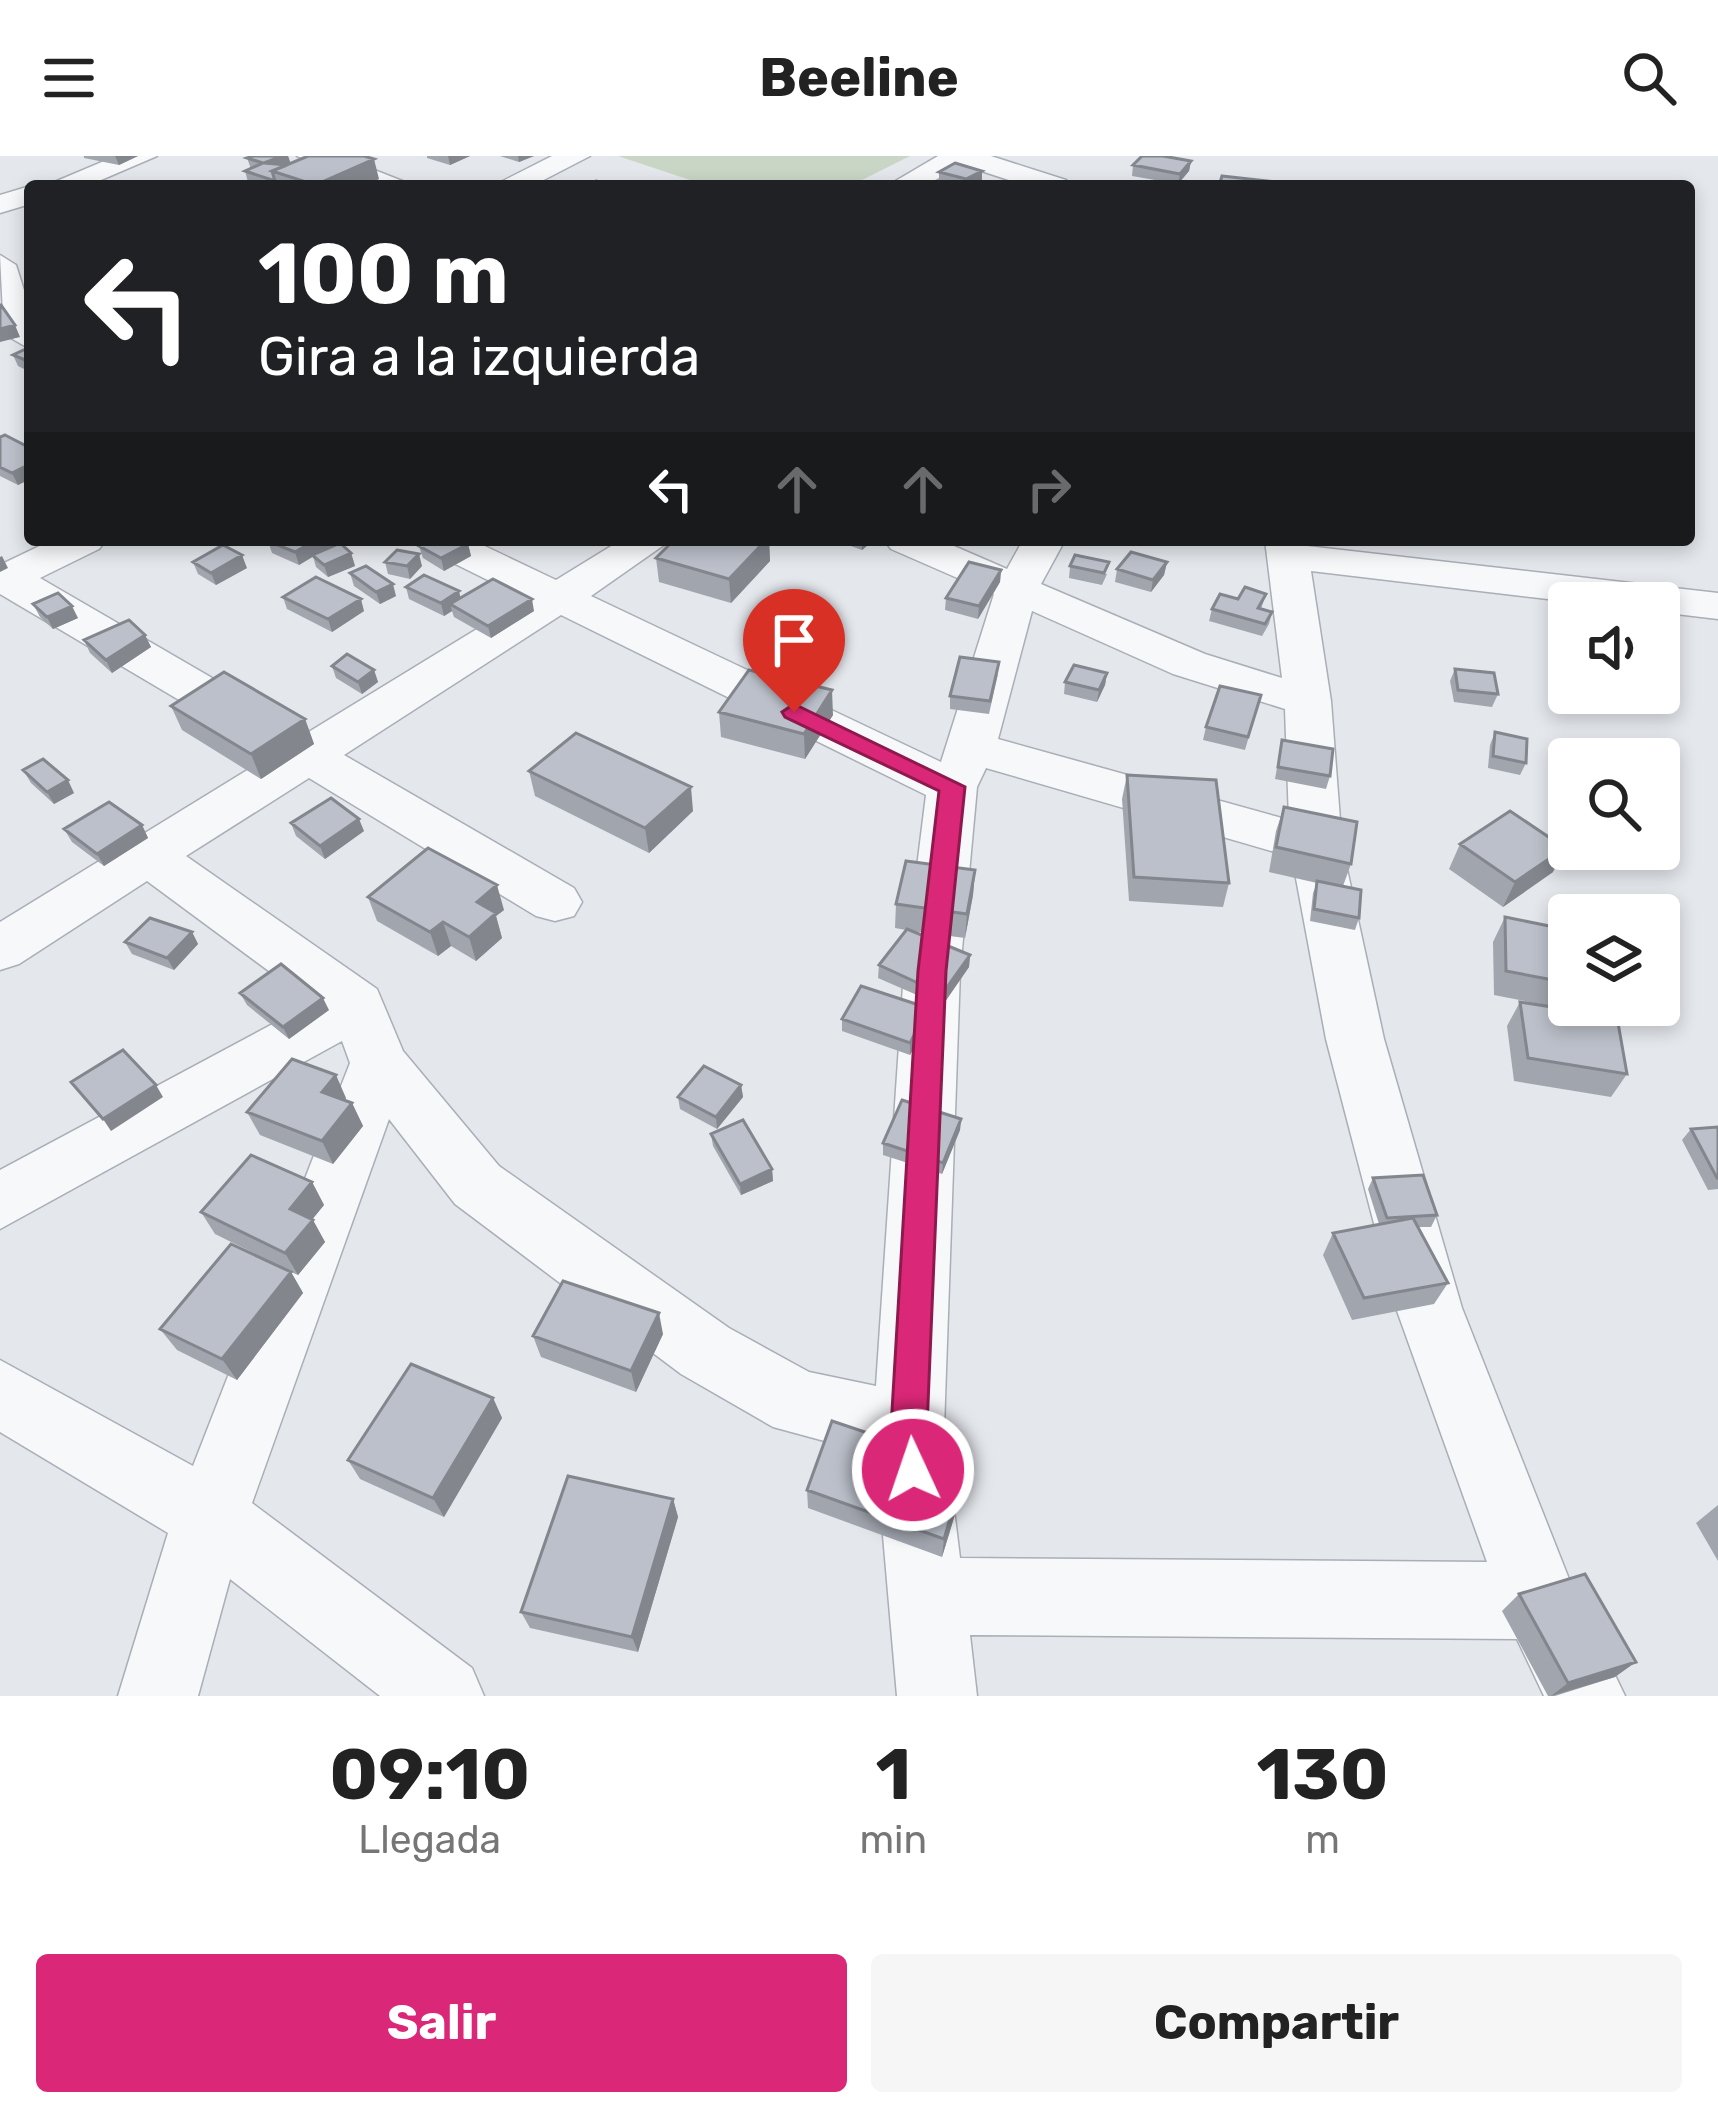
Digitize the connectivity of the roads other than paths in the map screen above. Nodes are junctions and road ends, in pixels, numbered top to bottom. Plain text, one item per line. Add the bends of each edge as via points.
1 (143, 156) edge
2 (311, 156) edge
3 (576, 156) edge
4 (960, 156) edge
5 (86, 180) edge
6 (382, 180) edge
7 (522, 180) edge
8 (914, 180) edge
9 (1037, 180) edge
10 (0, 265) edge
11 (24, 336) edge
12 (73, 546) edge
13 (452, 546) edge
14 (640, 546) edge
15 (934, 546) edge
16 (1287, 548) edge
17 (1030, 566) edge
18 (4, 579) edge
19 (555, 599) junction
20 (1718, 606) edge
21 (1308, 701) junction
22 (307, 756) junction
23 (962, 768) junction
24 (1316, 846) junction
25 (149, 856) junction
26 (555, 902) dead end
27 (0, 949) edge
28 (368, 1034) junction
29 (0, 1201) edge
30 (0, 1393) edge
31 (909, 1428) junction
32 (210, 1517) junction
33 (924, 1596) junction
34 (1539, 1601) junction
35 (158, 1696) edge
36 (444, 1696) edge
37 (937, 1696) edge
38 (1585, 1696) edge

1 - 5 street
2 - 6 street
3 - 7 street
4 - 8 street
4 - 9 street
10 - 11 street
12 - 18 street
13 - 19 street
14 - 19 street
15 - 17 street
16 - 20 street
16 - 21 street
17 - 21 street via 1189,664
17 - 23 street
18 - 22 street
19 - 22 street
19 - 23 street
21 - 24 street
22 - 25 street
22 - 26 street
23 - 24 street
23 - 31 street via 932,971
24 - 34 street via 1355,1039 1430,1308
25 - 27 street
25 - 28 street
28 - 29 street
28 - 31 street via 477,1185 705,1351 798,1403
28 - 32 street
30 - 32 street
31 - 33 street
32 - 35 street
32 - 36 street
33 - 34 street
33 - 37 street
34 - 38 street

